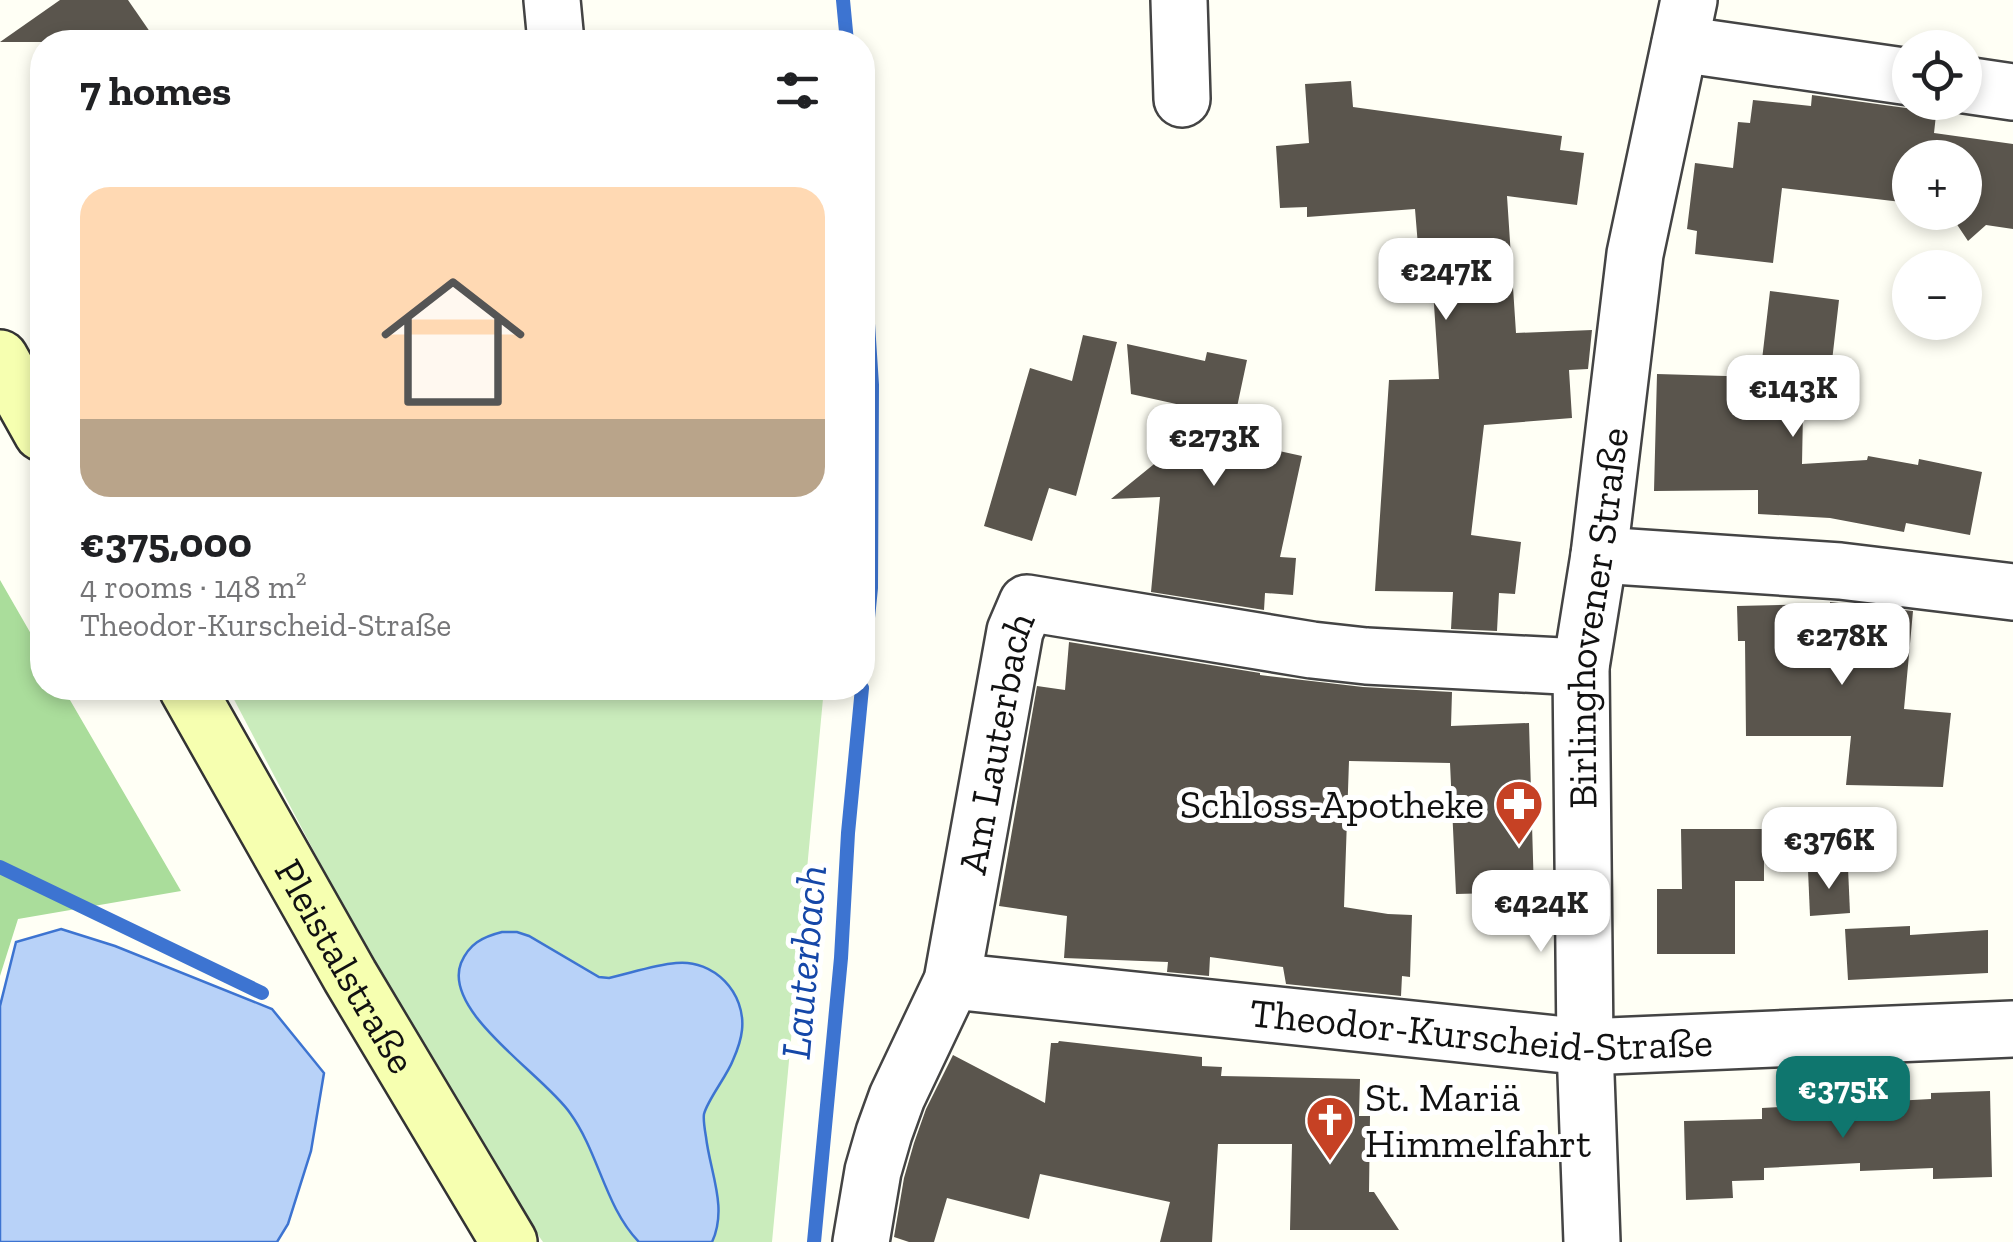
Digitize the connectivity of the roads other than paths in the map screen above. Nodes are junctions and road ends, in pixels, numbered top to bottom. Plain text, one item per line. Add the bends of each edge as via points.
1 (552, 0) edge
2 (1179, 0) edge
3 (1685, 22) edge
4 (555, 30) edge
5 (1892, 73) edge
6 (1982, 87) edge
7 (2013, 92) edge
8 (1182, 99) dead end
9 (0, 358) edge
10 (30, 412) edge
11 (1599, 555) junction
12 (2013, 592) edge
13 (1581, 666) junction
14 (194, 700) edge
15 (952, 982) junction
16 (2013, 1028) edge
17 (1585, 1046) junction
18 (509, 1242) edge
19 (861, 1242) edge
20 (1592, 1242) edge

1 - 4 street
2 - 8 street
3 - 5 street
3 - 11 street, Birlinghovener Straße via 1635,254
6 - 7 street
9 - 10 main road
11 - 12 street via 1840,571
11 - 13 street, Birlinghovener Straße
13 - 15 street, Am Lauterbach via 1312,650 1027,603 1014,632
13 - 17 street, Birlinghovener Straße
14 - 18 main road, Pleistalstraße
15 - 17 street, Theodor-Kurscheid-Straße
15 - 19 street, Am Lauterbach via 896,1097
16 - 17 street, Theodor-Kurscheid-Straße
17 - 20 street, Birlinghovener Straße

